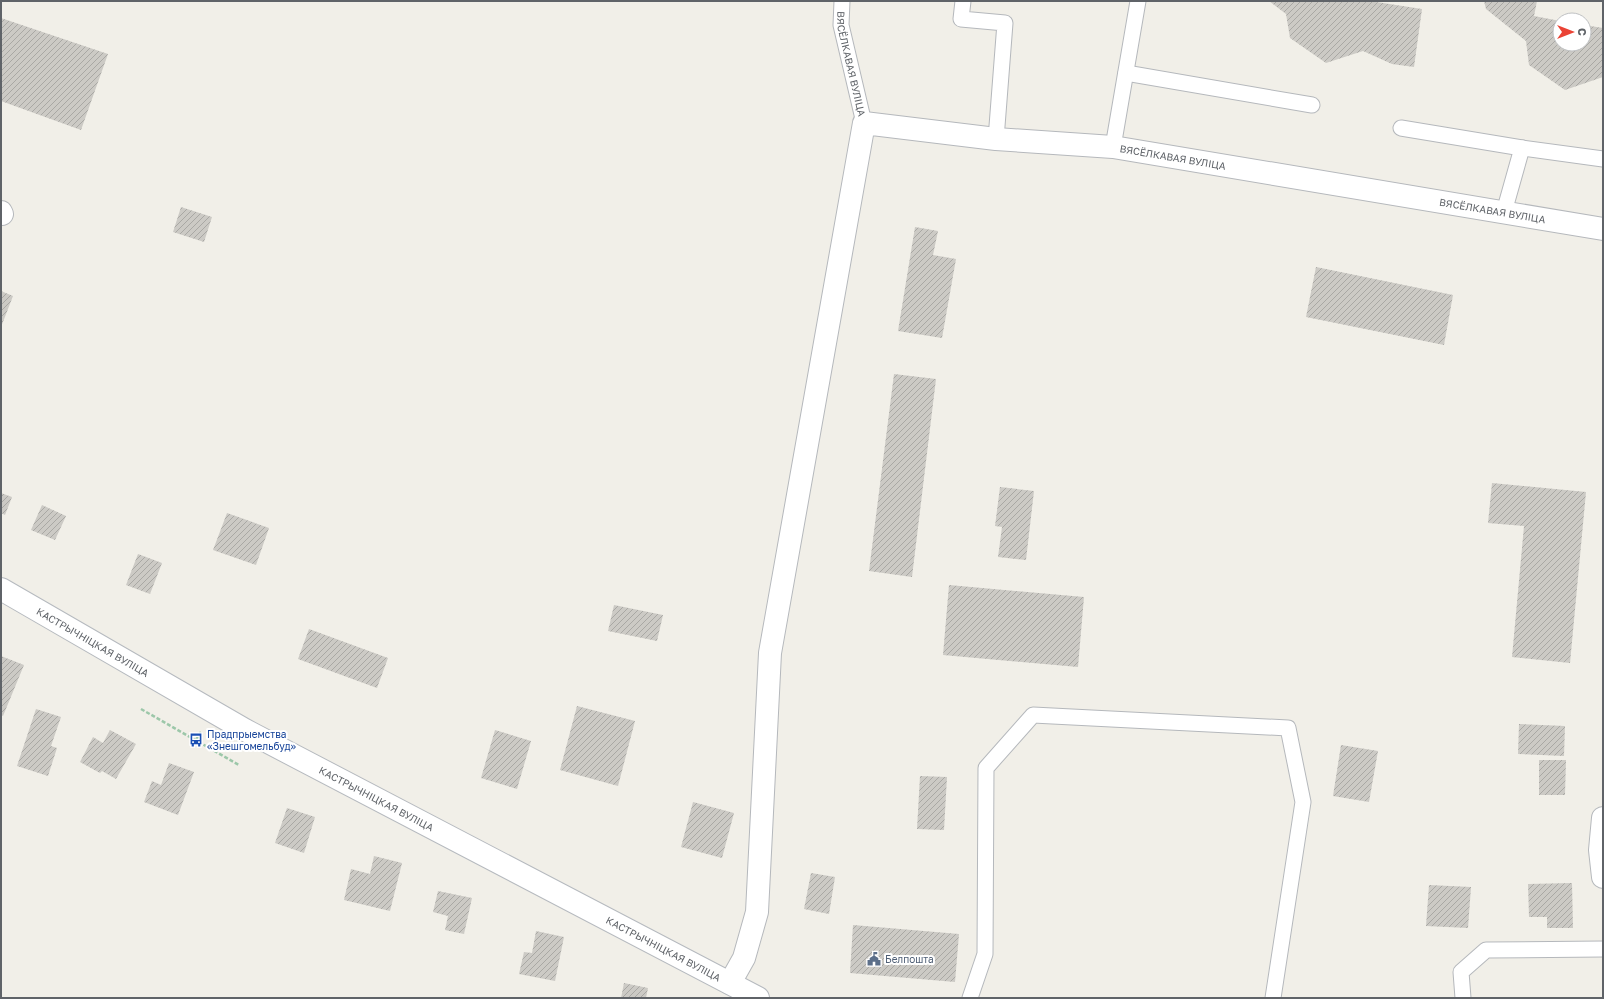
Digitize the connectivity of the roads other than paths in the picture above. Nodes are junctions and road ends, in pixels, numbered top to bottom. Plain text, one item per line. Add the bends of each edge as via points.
1 (842, 1) edge
2 (963, 1) edge
3 (1138, 1) edge
4 (1126, 73) junction
5 (1312, 105) dead end
6 (864, 123) junction
7 (1402, 128) dead end
8 (996, 139) junction
9 (1113, 146) junction
10 (1522, 148) junction
11 (1603, 159) edge
12 (1504, 212) junction
13 (1603, 229) edge
14 (1, 589) edge
15 (1603, 818) edge
16 (1603, 876) edge
17 (1603, 949) edge
18 (730, 983) junction
19 (758, 998) edge
20 (970, 998) edge
21 (1274, 998) edge
22 (1463, 998) edge

1 - 6 lane, ВЯСЁЛКАВАЯ ВУЛІЦА via 841,25
2 - 8 lane via 961,19 1004,23
3 - 4 lane
4 - 5 lane
4 - 9 lane
6 - 8 street, ВЯСЁЛКАВАЯ ВУЛІЦА
6 - 18 street via 770,653 757,912 744,958
7 - 10 lane
8 - 9 street, ВЯСЁЛКАВАЯ ВУЛІЦА
9 - 12 street, ВЯСЁЛКАВАЯ ВУЛІЦА
10 - 11 lane
10 - 12 lane
12 - 13 street, ВЯСЁЛКАВАЯ ВУЛІЦА
14 - 18 street, КАСТРЫЧНІЦКАЯ ВУЛІЦА via 244,730
15 - 16 street via 1600,850
17 - 22 lane via 1486,950 1461,972
18 - 19 street, КАСТРЫЧНІЦКАЯ ВУЛІЦА
20 - 21 lane via 985,954 986,768 1033,715 1288,728 1303,802

